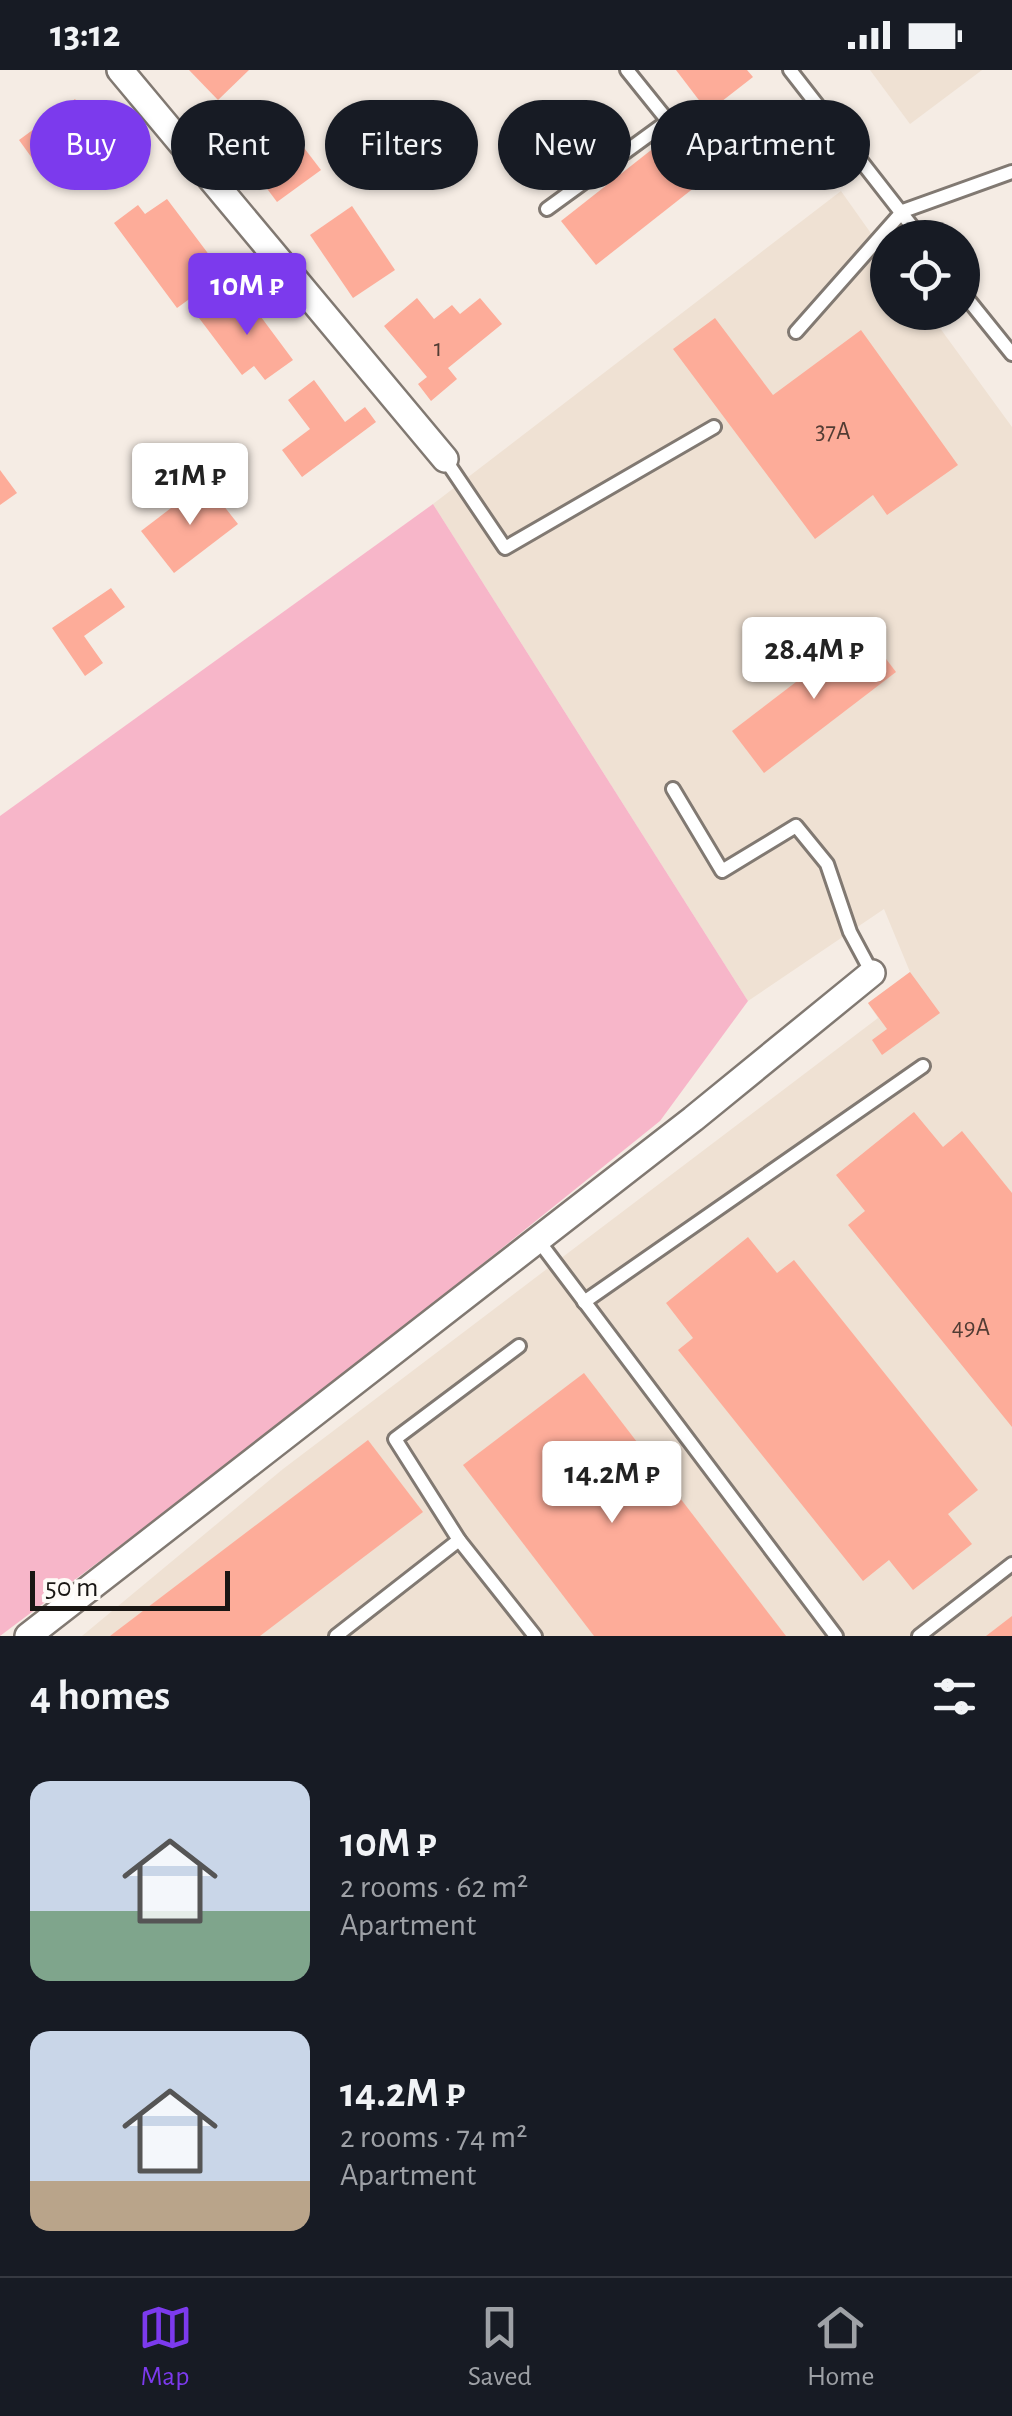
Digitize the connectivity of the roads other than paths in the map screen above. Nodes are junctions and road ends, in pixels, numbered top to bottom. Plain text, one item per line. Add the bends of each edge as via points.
1 (120, 70) edge
2 (627, 70) edge
3 (790, 70) edge
4 (1012, 172) edge
5 (546, 209) dead end
6 (903, 211) junction
7 (909, 220) edge
8 (980, 314) edge
9 (796, 332) dead end
10 (1012, 354) edge
11 (714, 426) dead end
12 (445, 460) joint
13 (673, 788) dead end
14 (872, 973) joint
15 (924, 1066) dead end
16 (538, 1240) junction
17 (584, 1302) junction
18 (519, 1346) dead end
19 (459, 1540) junction
20 (1012, 1564) edge
21 (28, 1636) edge
22 (336, 1636) edge
23 (536, 1636) edge
24 (836, 1636) edge
25 (919, 1636) edge

1 - 12 street
2 - 5 lane via 668,122
3 - 6 lane
4 - 6 lane
6 - 7 lane
6 - 9 lane
8 - 10 lane
11 - 12 lane via 505,548
13 - 14 lane via 722,871 796,826 827,864
14 - 16 street
15 - 17 lane
16 - 17 lane
16 - 21 street
17 - 24 lane
18 - 19 lane via 395,1439
19 - 22 lane
19 - 23 lane
20 - 25 lane

